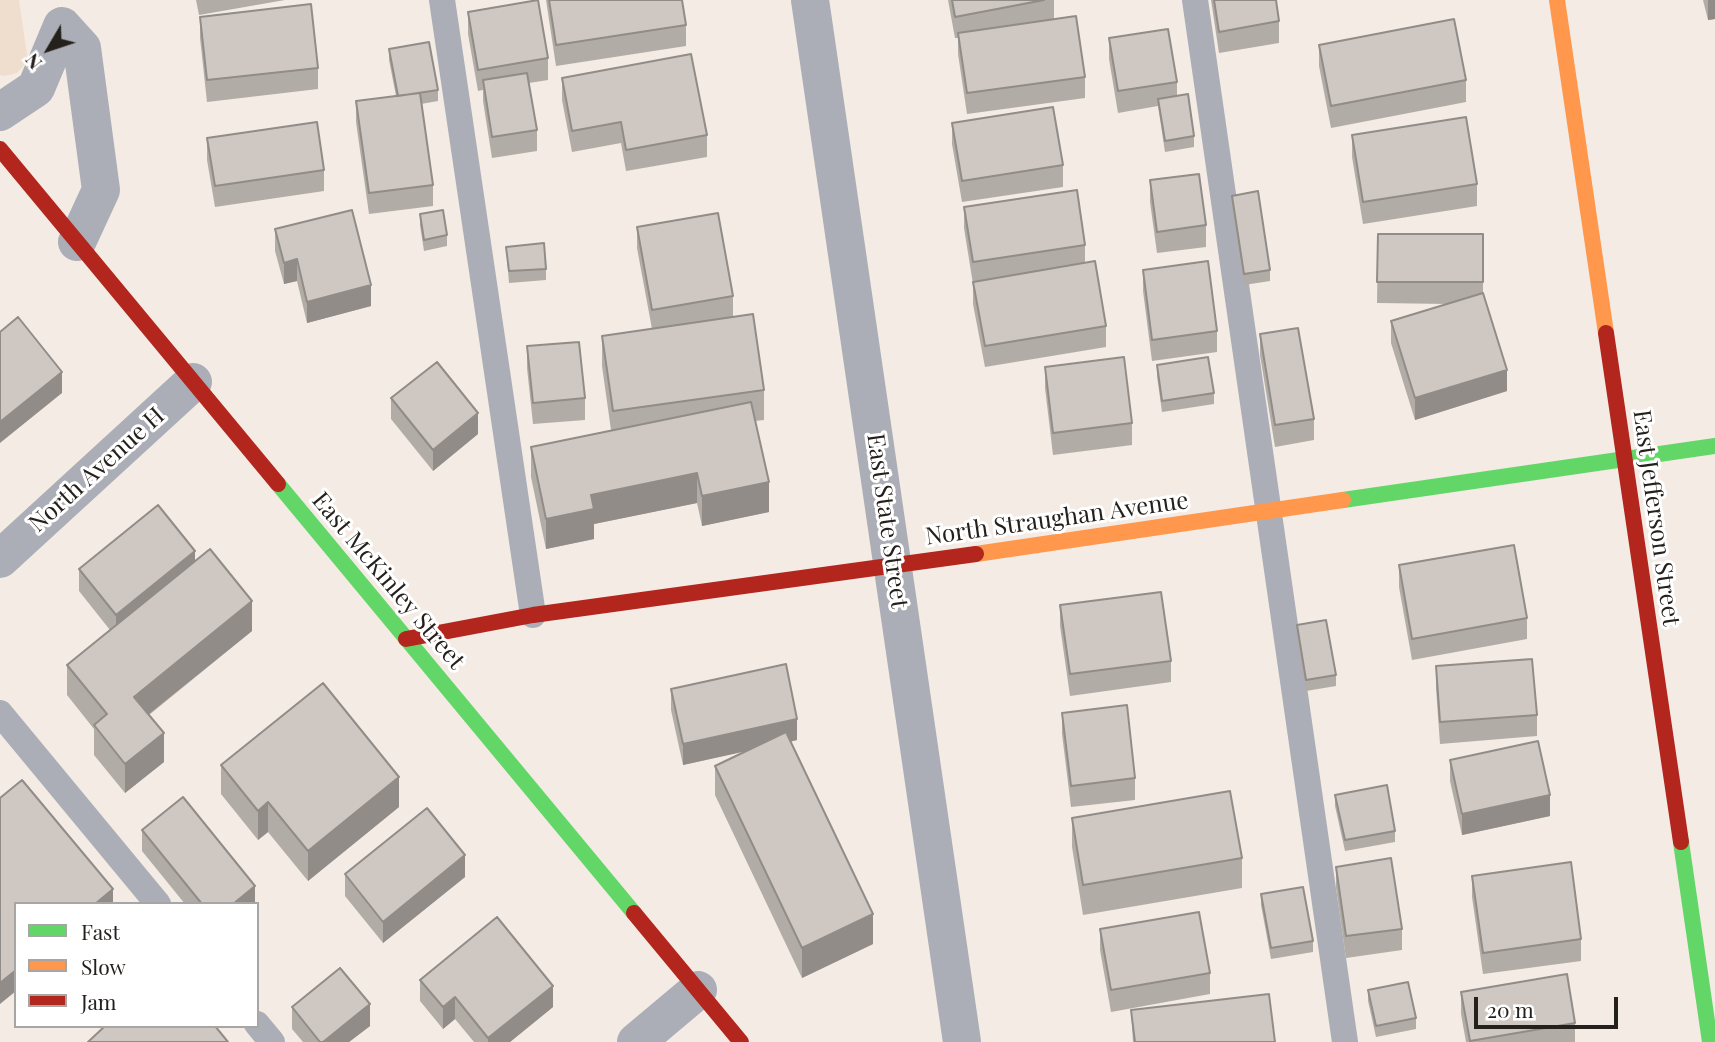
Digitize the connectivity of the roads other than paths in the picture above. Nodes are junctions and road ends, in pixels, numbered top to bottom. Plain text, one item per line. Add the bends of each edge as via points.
1 (442, 0) edge
2 (810, 0) edge
3 (1195, 0) edge
4 (1557, 0) edge
5 (60, 13) edge
6 (0, 112) edge
7 (0, 149) edge
8 (76, 242) junction
9 (193, 382) junction
10 (1715, 446) edge
11 (1625, 459) junction
12 (1270, 511) junction
13 (0, 559) edge
14 (894, 566) junction
15 (533, 615) junction
16 (406, 639) junction
17 (0, 713) edge
18 (156, 902) edge
19 (698, 990) junction
20 (259, 1026) edge
21 (272, 1042) edge
22 (636, 1042) edge
23 (741, 1042) edge
24 (962, 1042) edge
25 (1345, 1042) edge
26 (1710, 1042) edge

1 - 15 lane
2 - 14 street, East State Street
3 - 12 lane
4 - 11 street, East Jefferson Street
5 - 6 street via 36,88
5 - 8 street via 82,48 101,190
7 - 8 street, East McKinley Street
8 - 9 street, East McKinley Street
9 - 13 street, North Avenue H
9 - 16 street, East McKinley Street
10 - 11 street, North Straughan Avenue
11 - 12 street, North Straughan Avenue
11 - 26 street, East Jefferson Street
12 - 14 street, North Straughan Avenue
12 - 25 lane
14 - 15 street, North Straughan Avenue
14 - 24 street, East State Street
15 - 16 street, North Straughan Avenue
16 - 19 street, East McKinley Street
17 - 18 lane
19 - 22 street
19 - 23 street, East McKinley Street
20 - 21 lane

